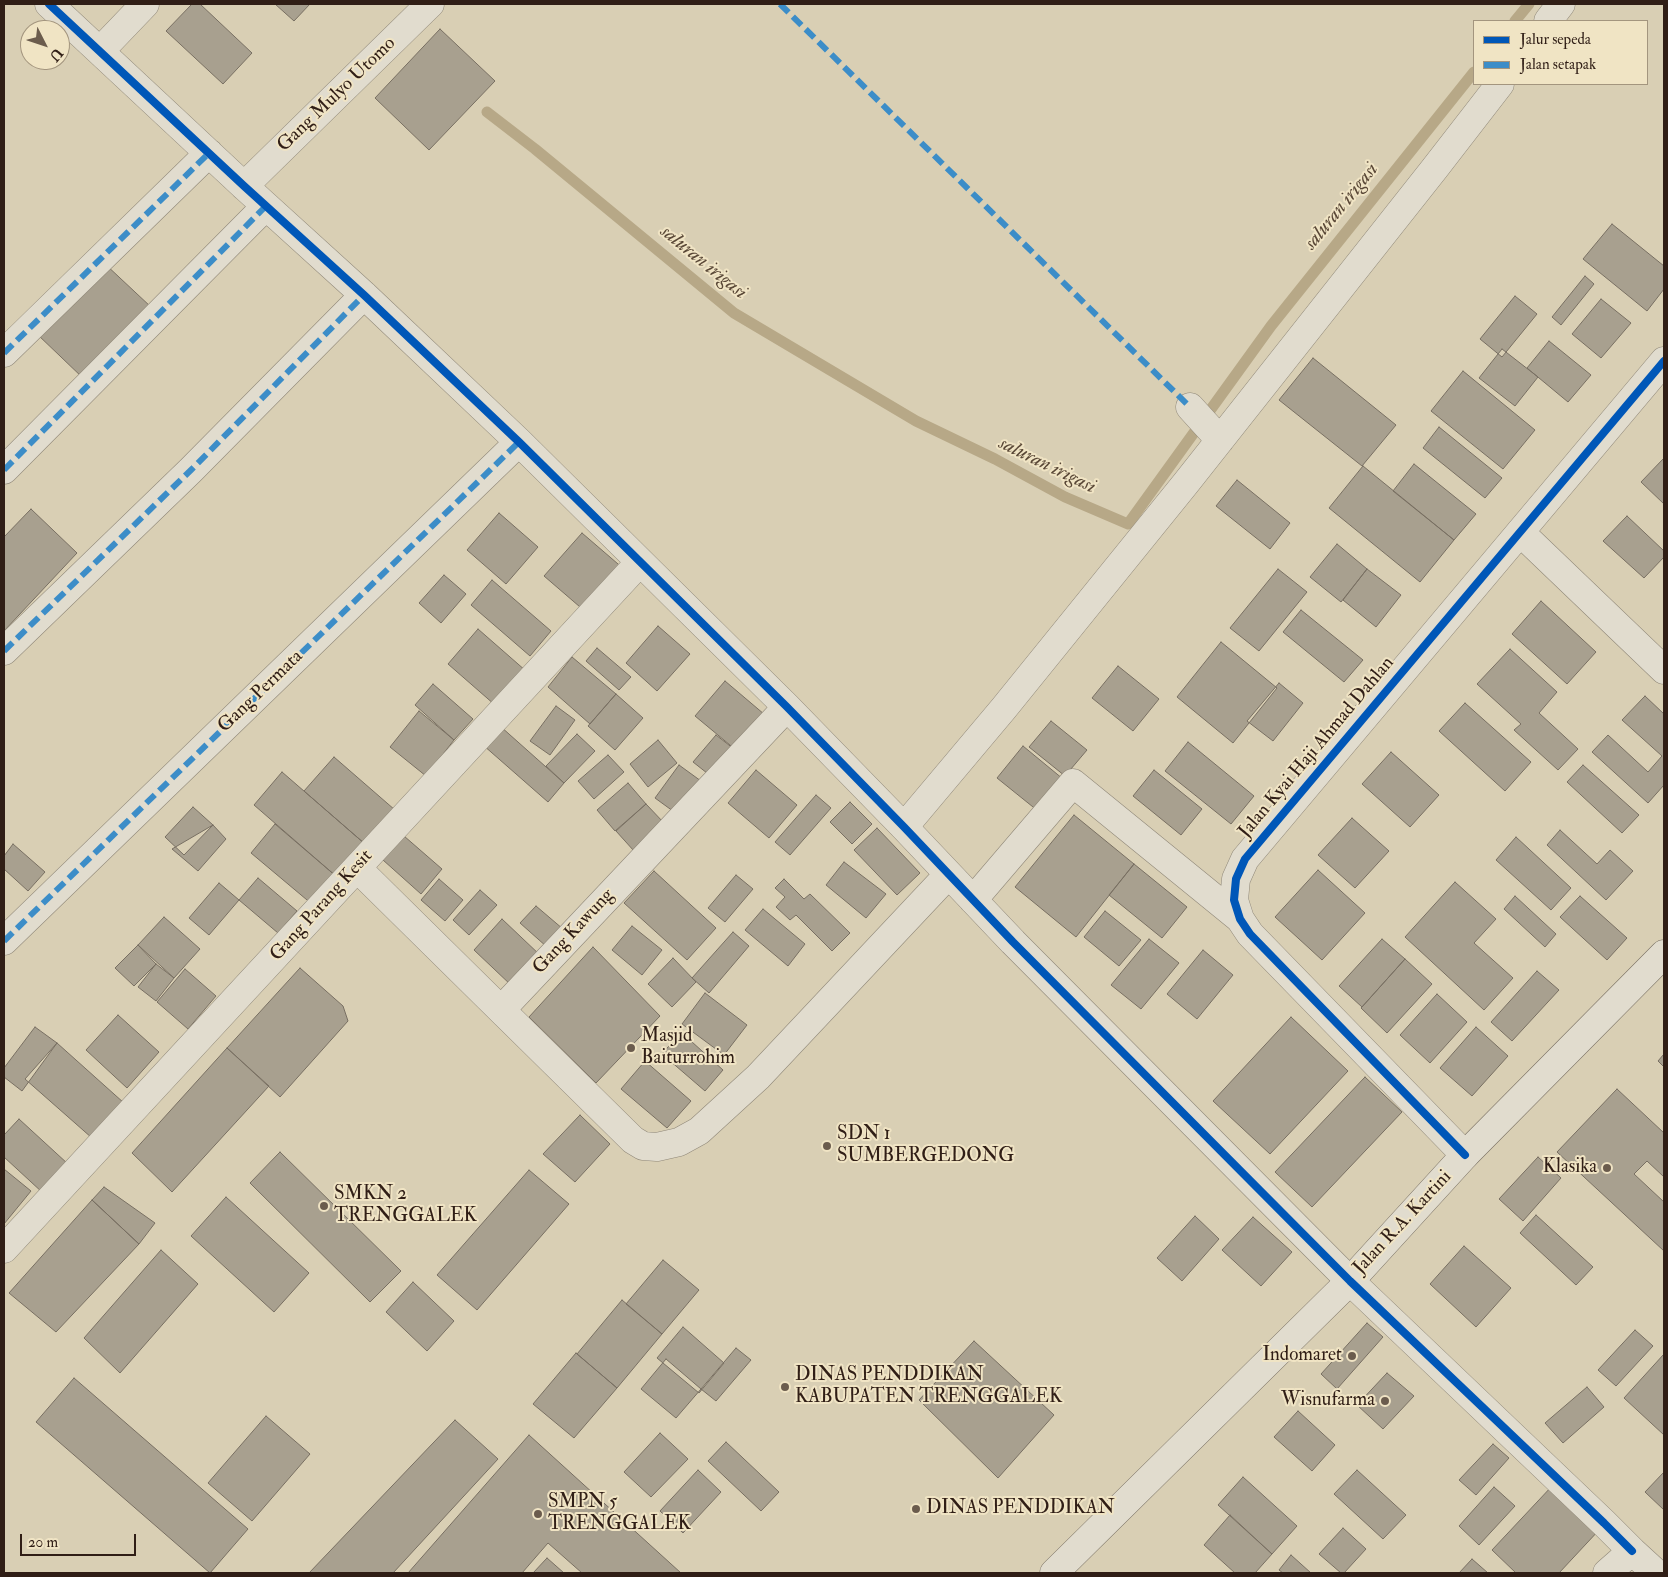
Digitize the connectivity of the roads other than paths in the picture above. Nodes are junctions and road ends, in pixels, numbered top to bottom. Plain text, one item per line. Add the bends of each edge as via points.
1 (49, 4) edge
2 (145, 4) edge
3 (430, 4) edge
4 (1561, 4) edge
5 (1549, 20) edge
6 (112, 37) junction
7 (1499, 85) edge
8 (209, 153) junction
9 (256, 174) junction
10 (266, 206) junction
11 (364, 295) junction
12 (4, 354) edge
13 (1664, 361) edge
14 (1190, 407) dead end
15 (1216, 434) junction
16 (519, 442) junction
17 (4, 470) edge
18 (1520, 532) junction
19 (640, 562) junction
20 (4, 651) edge
21 (1664, 670) edge
22 (787, 707) junction
23 (904, 827) junction
24 (357, 868) junction
25 (948, 875) junction
26 (973, 900) junction
27 (1240, 919) junction
28 (4, 941) edge
29 (1664, 954) edge
30 (501, 1010) junction
31 (1465, 1155) junction
32 (4, 1249) edge
33 (1350, 1281) junction
34 (1632, 1551) junction
35 (1054, 1573) edge
36 (1607, 1573) edge
37 (1656, 1573) edge

1 - 6 street
2 - 6 street
3 - 9 street, Gang Mulyo Utomo
4 - 5 street
6 - 8 street
7 - 15 street via 1429,176
8 - 9 street
8 - 12 street
9 - 10 street
10 - 11 street
10 - 17 street
11 - 16 street
11 - 20 street via 191,470
13 - 18 street, Jalan Kyai Haji Ahmad Dahlan
14 - 15 street
15 - 23 street via 1016,692
16 - 19 street
16 - 28 street, Gang Permata
18 - 21 street
18 - 27 street, Jalan Kyai Haji Ahmad Dahlan via 1245,859 1236,879 1234,900
19 - 22 street
19 - 24 street, Gang Parang Kesit
22 - 23 street
22 - 30 street, Gang Kawung
23 - 25 street
24 - 30 street
24 - 32 street, Gang Parang Kesit
25 - 26 street
25 - 30 street via 758,1077 699,1131 679,1142 657,1147 643,1146 634,1140
26 - 27 street via 1073,782
26 - 33 street
27 - 31 street, Jalan Kyai Haji Ahmad Dahlan via 1250,934
29 - 31 street, Jalan R.A. Kartini
31 - 33 street, Jalan R.A. Kartini
33 - 34 street
33 - 35 street, Jalan R.A. Kartini
34 - 36 street
34 - 37 street

